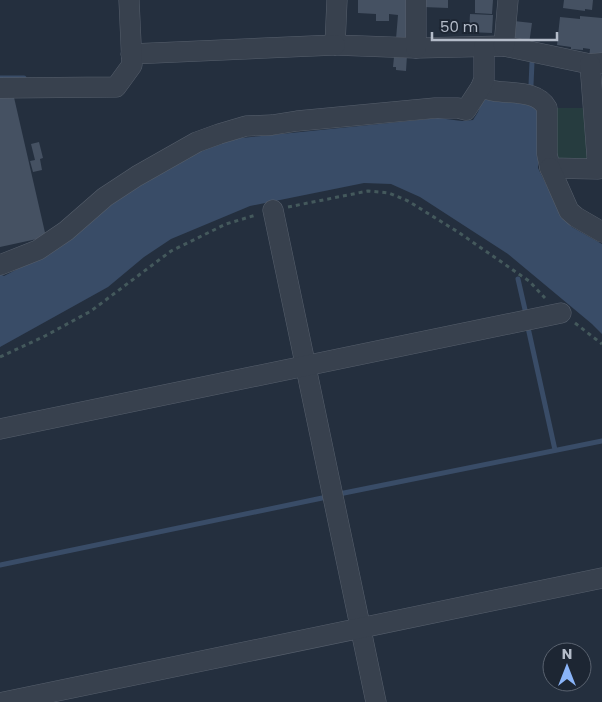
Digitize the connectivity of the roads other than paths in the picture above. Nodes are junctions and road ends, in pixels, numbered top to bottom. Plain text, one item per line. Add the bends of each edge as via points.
1 (129, 0) edge
2 (337, 0) edge
3 (416, 0) edge
4 (508, 0) edge
5 (335, 45) junction
6 (494, 46) junction
7 (416, 48) junction
8 (131, 54) junction
9 (596, 64) edge
10 (481, 87) junction
11 (0, 88) edge
12 (550, 168) junction
13 (600, 169) edge
14 (273, 210) dead end
15 (602, 232) edge
16 (0, 265) edge
17 (561, 313) road end
18 (306, 366) junction
19 (0, 429) edge
20 (602, 578) edge
21 (360, 628) junction
22 (4, 702) edge
23 (376, 702) edge

1 - 8 street
2 - 5 street
3 - 7 street
4 - 6 street
5 - 7 street
5 - 8 street
6 - 7 street
6 - 9 street
6 - 10 street
8 - 11 street via 132,66 116,86
9 - 13 street
10 - 12 street via 535,96 544,103
10 - 16 street via 466,110 435,108 246,126 197,142 105,198 38,250
12 - 13 street
12 - 15 street via 569,211
14 - 18 street
17 - 18 street
18 - 19 street
18 - 21 street
20 - 21 street
21 - 22 street
21 - 23 street

